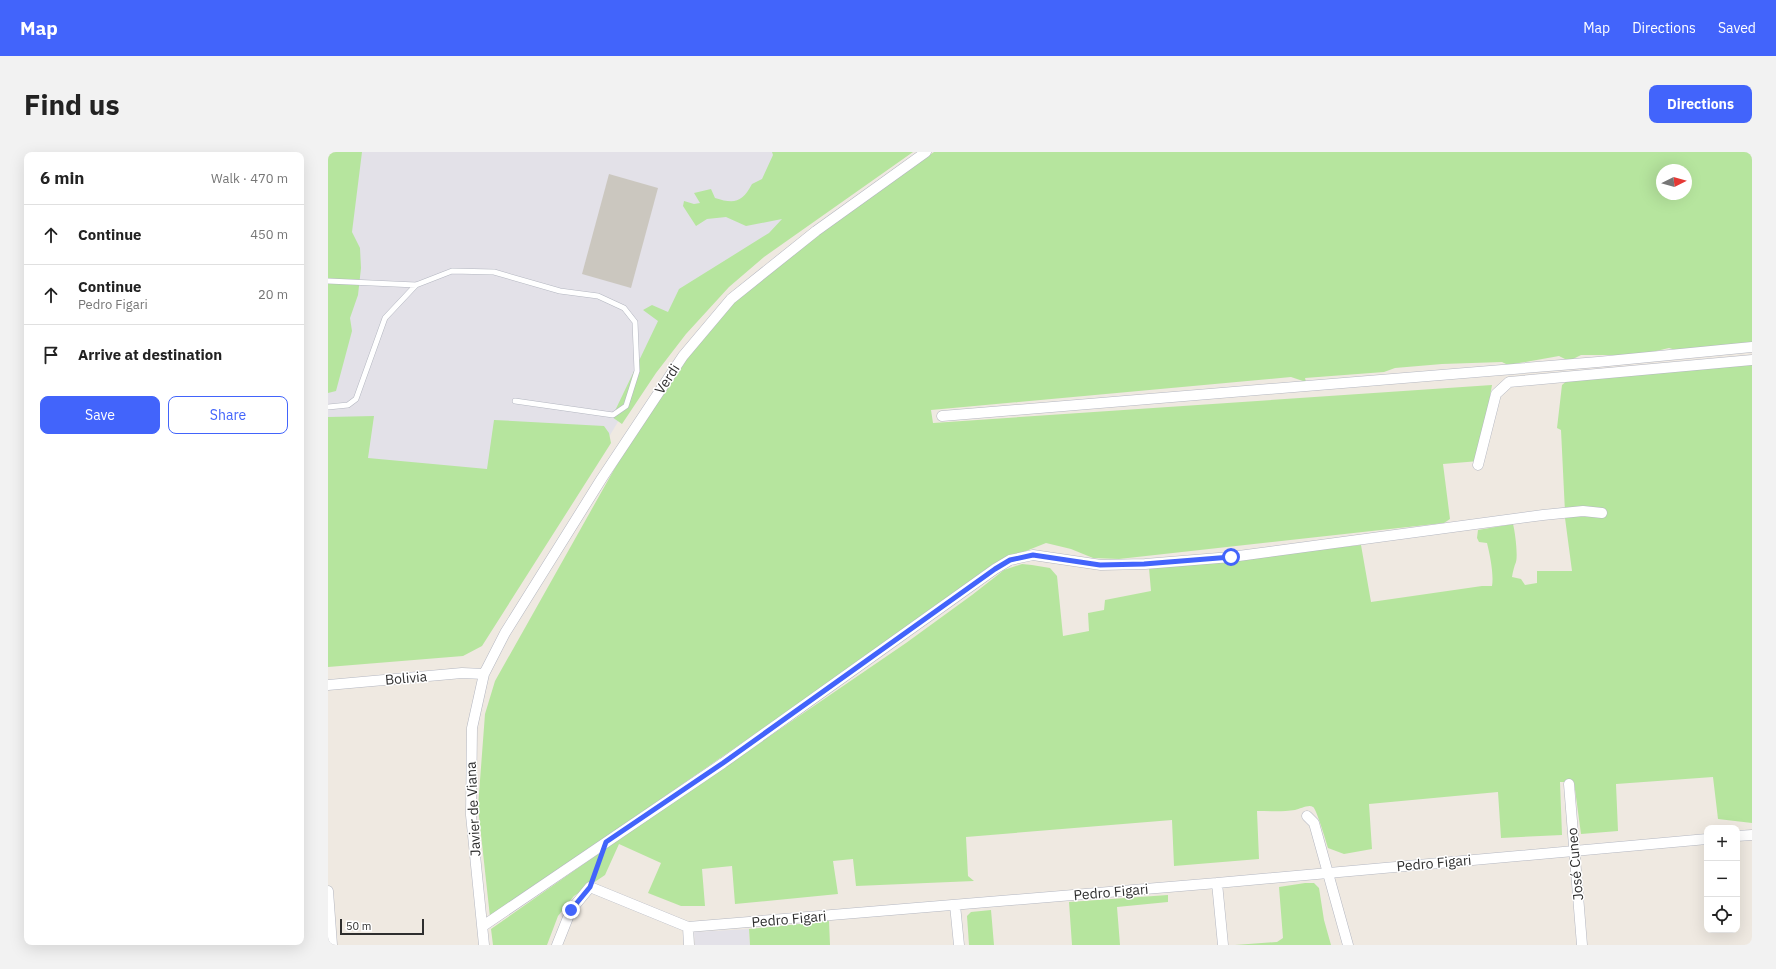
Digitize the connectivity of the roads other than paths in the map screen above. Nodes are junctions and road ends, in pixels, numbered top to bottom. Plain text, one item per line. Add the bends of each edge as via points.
1 (926, 152) edge
2 (328, 282) edge
3 (416, 285) junction
4 (1752, 346) edge
5 (1752, 360) edge
6 (515, 401) dead end
7 (328, 407) edge
8 (942, 416) dead end
9 (1478, 465) dead end
10 (1602, 514) dead end
11 (484, 674) junction
12 (328, 685) edge
13 (1569, 784) dead end
14 (1307, 816) dead end
15 (1752, 835) edge
16 (1740, 836) edge
17 (1704, 839) edge
18 (1573, 850) junction
19 (1327, 873) junction
20 (1218, 883) junction
21 (328, 891) edge
22 (955, 905) junction
23 (483, 926) junction
24 (688, 927) junction
25 (332, 945) edge
26 (484, 945) edge
27 (557, 945) edge
28 (690, 945) edge
29 (959, 945) edge
30 (1224, 945) edge
31 (1348, 945) edge
32 (1582, 945) edge

1 - 11 street, Verdi via 816,231 730,299 683,356 606,472 505,632
2 - 3 lane
3 - 6 lane via 452,271 494,272 560,291 598,296 624,308 635,322 637,371 626,406 613,414
3 - 7 lane via 384,318 356,399 348,405
4 - 8 street via 1590,363
5 - 9 street via 1509,382 1496,394
10 - 23 street via 1583,511 1543,515 1231,557 1144,564 1100,565 1033,555 1010,560 723,763
11 - 12 street, Bolivia via 462,672
11 - 23 street, Javier de Viana via 472,728 470,760 471,815
13 - 18 street, José Cuneo
14 - 19 street via 1314,823
15 - 16 street
17 - 18 street, Pedro Figari
18 - 19 street, Pedro Figari
18 - 32 street, José Cuneo
19 - 20 street, Pedro Figari
19 - 31 street
20 - 22 street, Pedro Figari
20 - 30 street
21 - 25 street
22 - 24 street, Pedro Figari
22 - 29 street
23 - 26 street, Javier de Viana
24 - 27 street, Pedro Figari via 590,887 571,910
24 - 28 street

